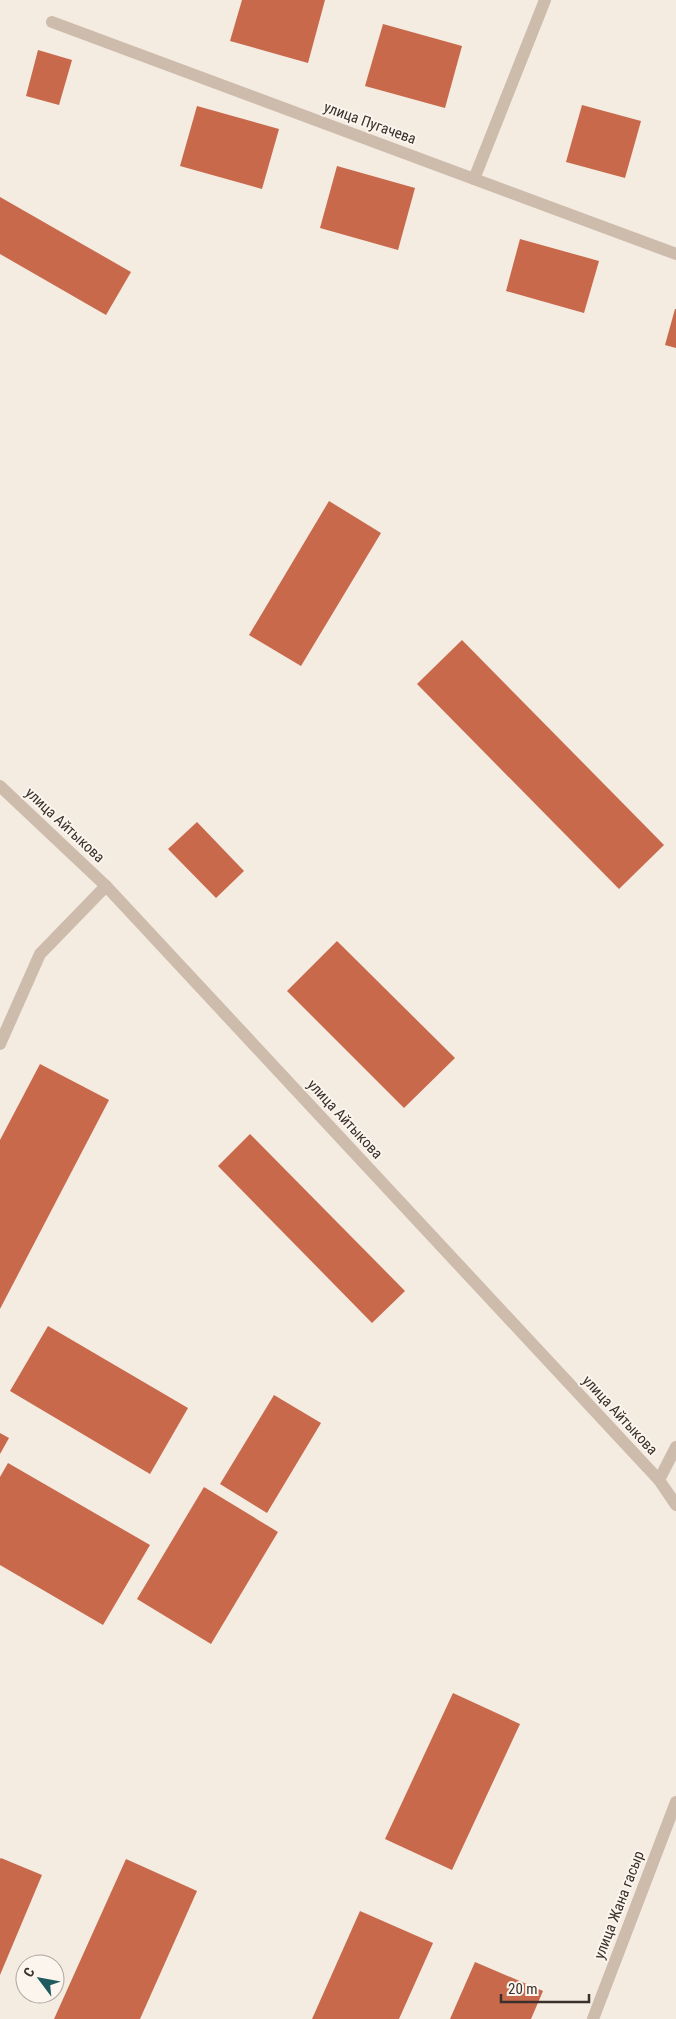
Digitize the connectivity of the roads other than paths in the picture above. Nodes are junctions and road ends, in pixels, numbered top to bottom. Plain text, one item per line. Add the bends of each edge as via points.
1 (545, 0) edge
2 (52, 22) dead end
3 (474, 179) junction
4 (676, 254) edge
5 (0, 786) edge
6 (106, 886) junction
7 (0, 1044) edge
8 (676, 1447) edge
9 (659, 1480) junction
10 (676, 1505) edge
11 (676, 1802) edge
12 (593, 2019) edge

1 - 3 street
2 - 3 street, улица Пугачева
3 - 4 street, улица Пугачева
5 - 6 street, улица Айтыкова
6 - 7 street via 40,954
6 - 9 street, улица Айтыкова
8 - 9 street
9 - 10 street
11 - 12 street, улица Жана гасыр

